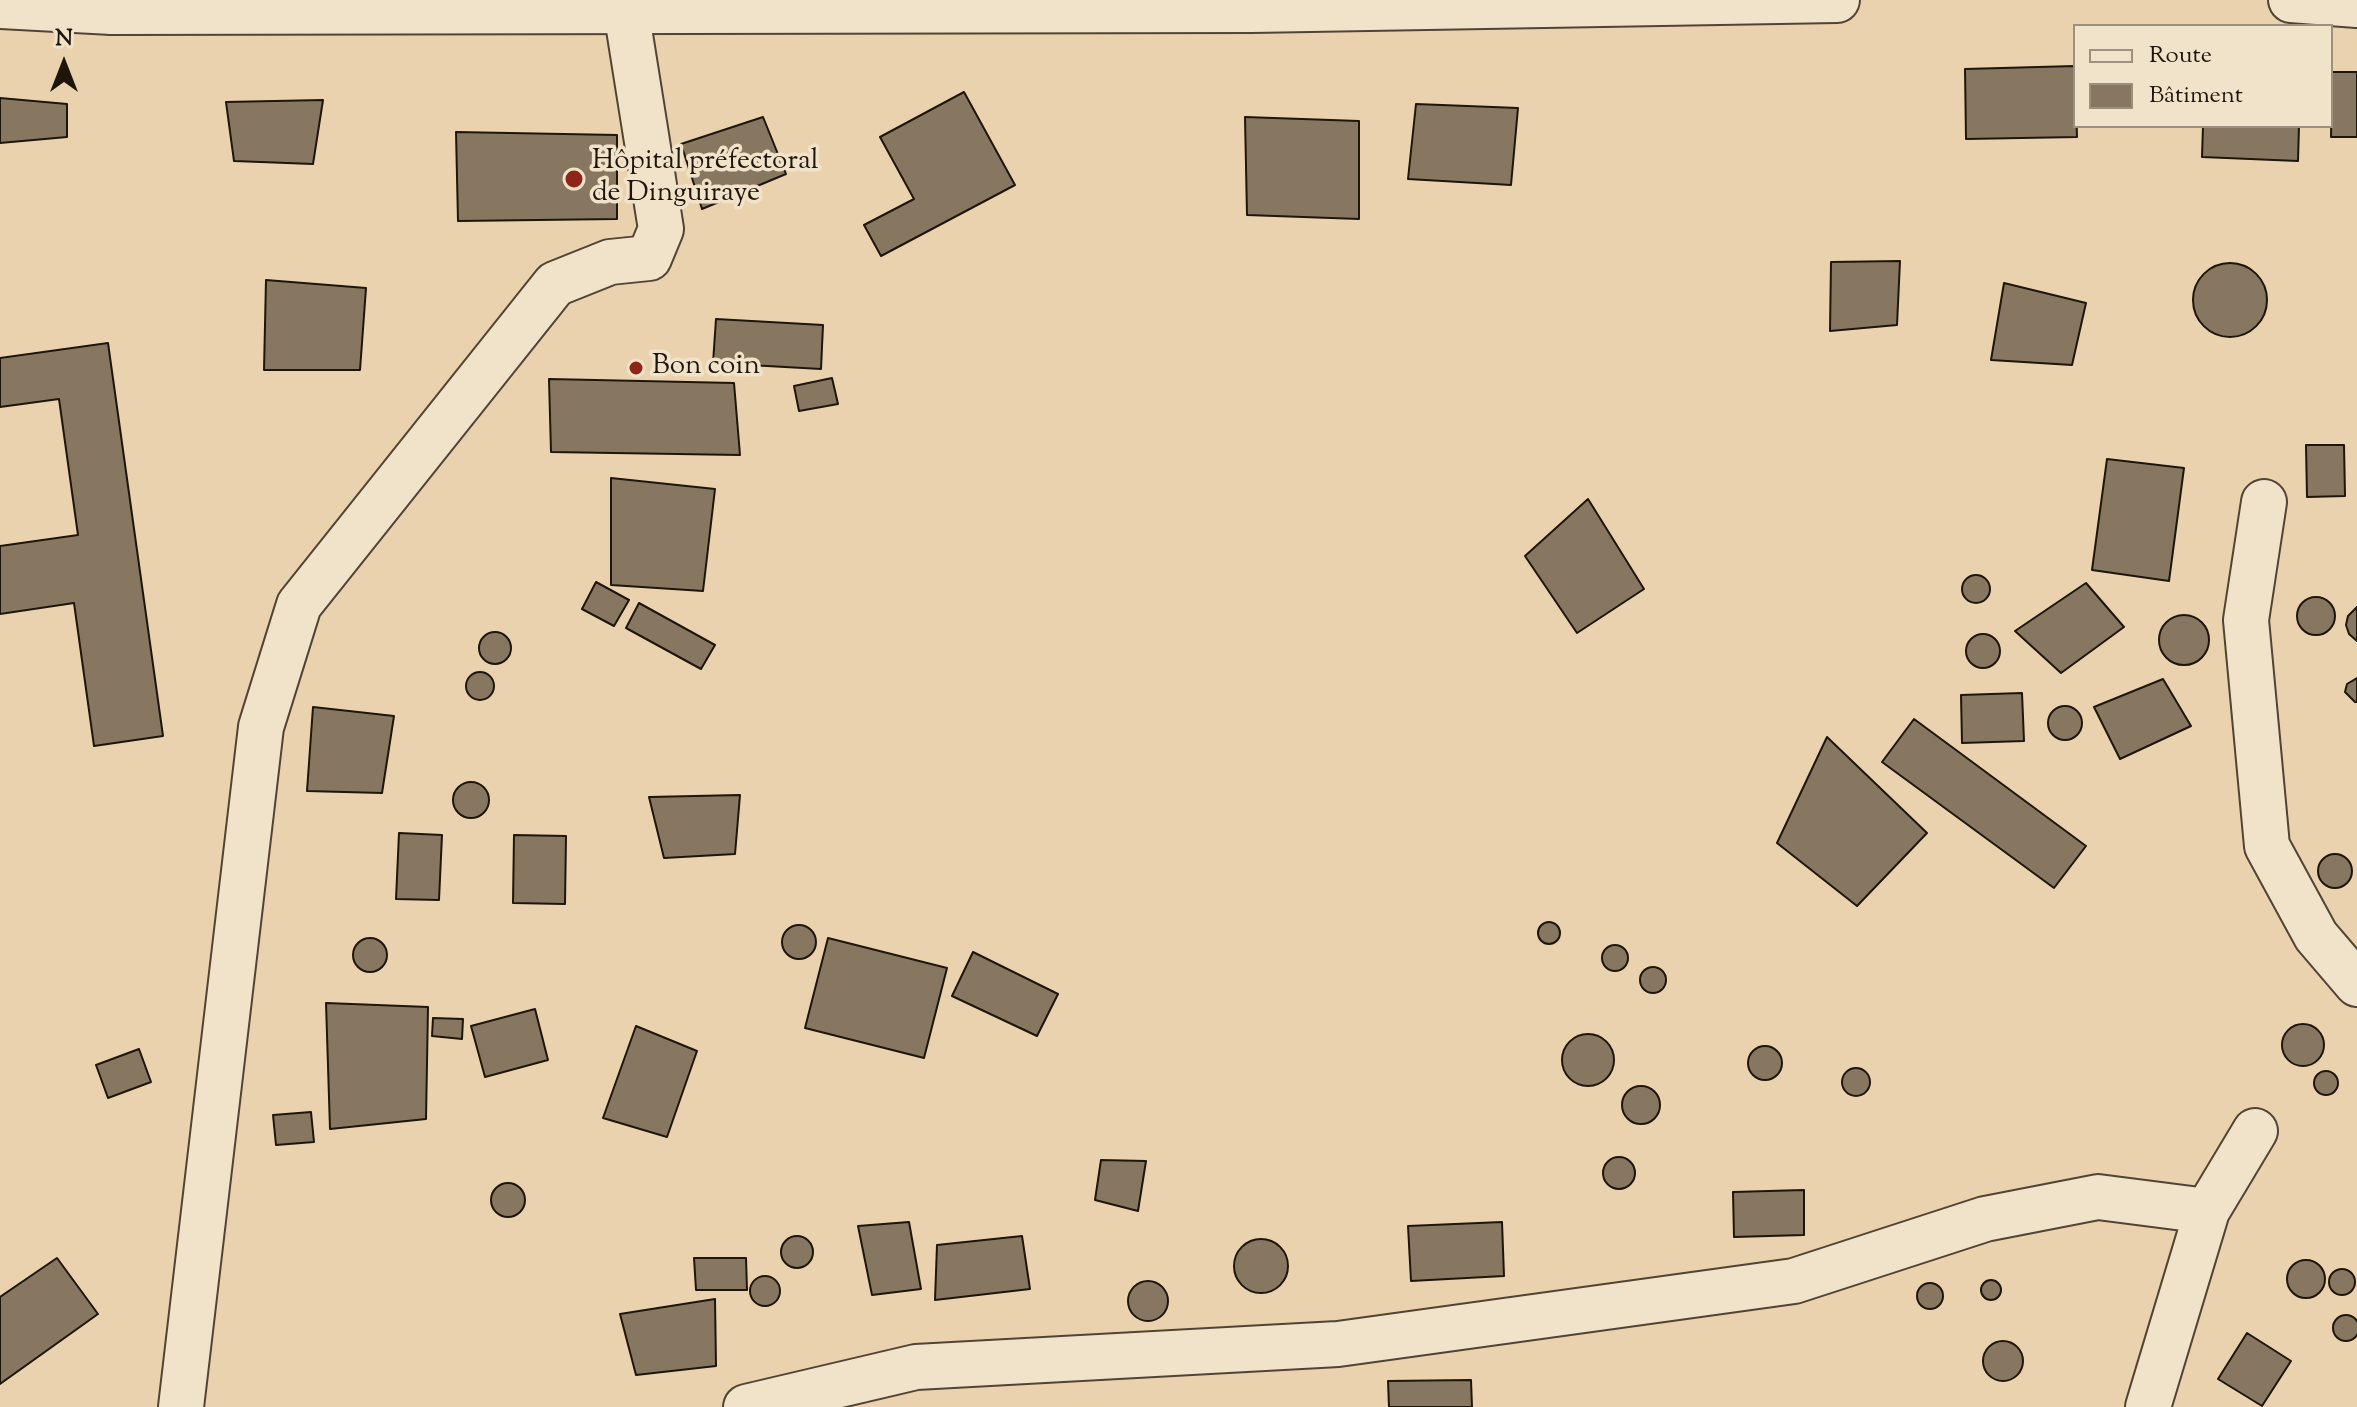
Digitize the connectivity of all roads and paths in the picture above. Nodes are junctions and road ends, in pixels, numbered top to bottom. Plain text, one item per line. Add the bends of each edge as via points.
1 (1837, 0) edge
2 (2291, 0) edge
3 (969, 4) edge
4 (2357, 5) edge
5 (0, 6) edge
6 (113, 6) edge
7 (626, 10) junction
8 (2264, 502) dead end
9 (2357, 984) edge
10 (2255, 1131) dead end
11 (2207, 1211) junction
12 (181, 1407) edge
13 (746, 1407) edge
14 (2148, 1407) edge

1 - 3 street via 1252,10
2 - 4 street
3 - 7 street
5 - 6 street
6 - 7 street
7 - 12 street via 661,229 649,258 610,262 555,284 299,605 261,727
8 - 9 street via 2246,620 2267,846 2316,936
10 - 11 street
11 - 13 street via 2098,1197 1985,1219 1794,1281 1338,1344 916,1367
11 - 14 street

